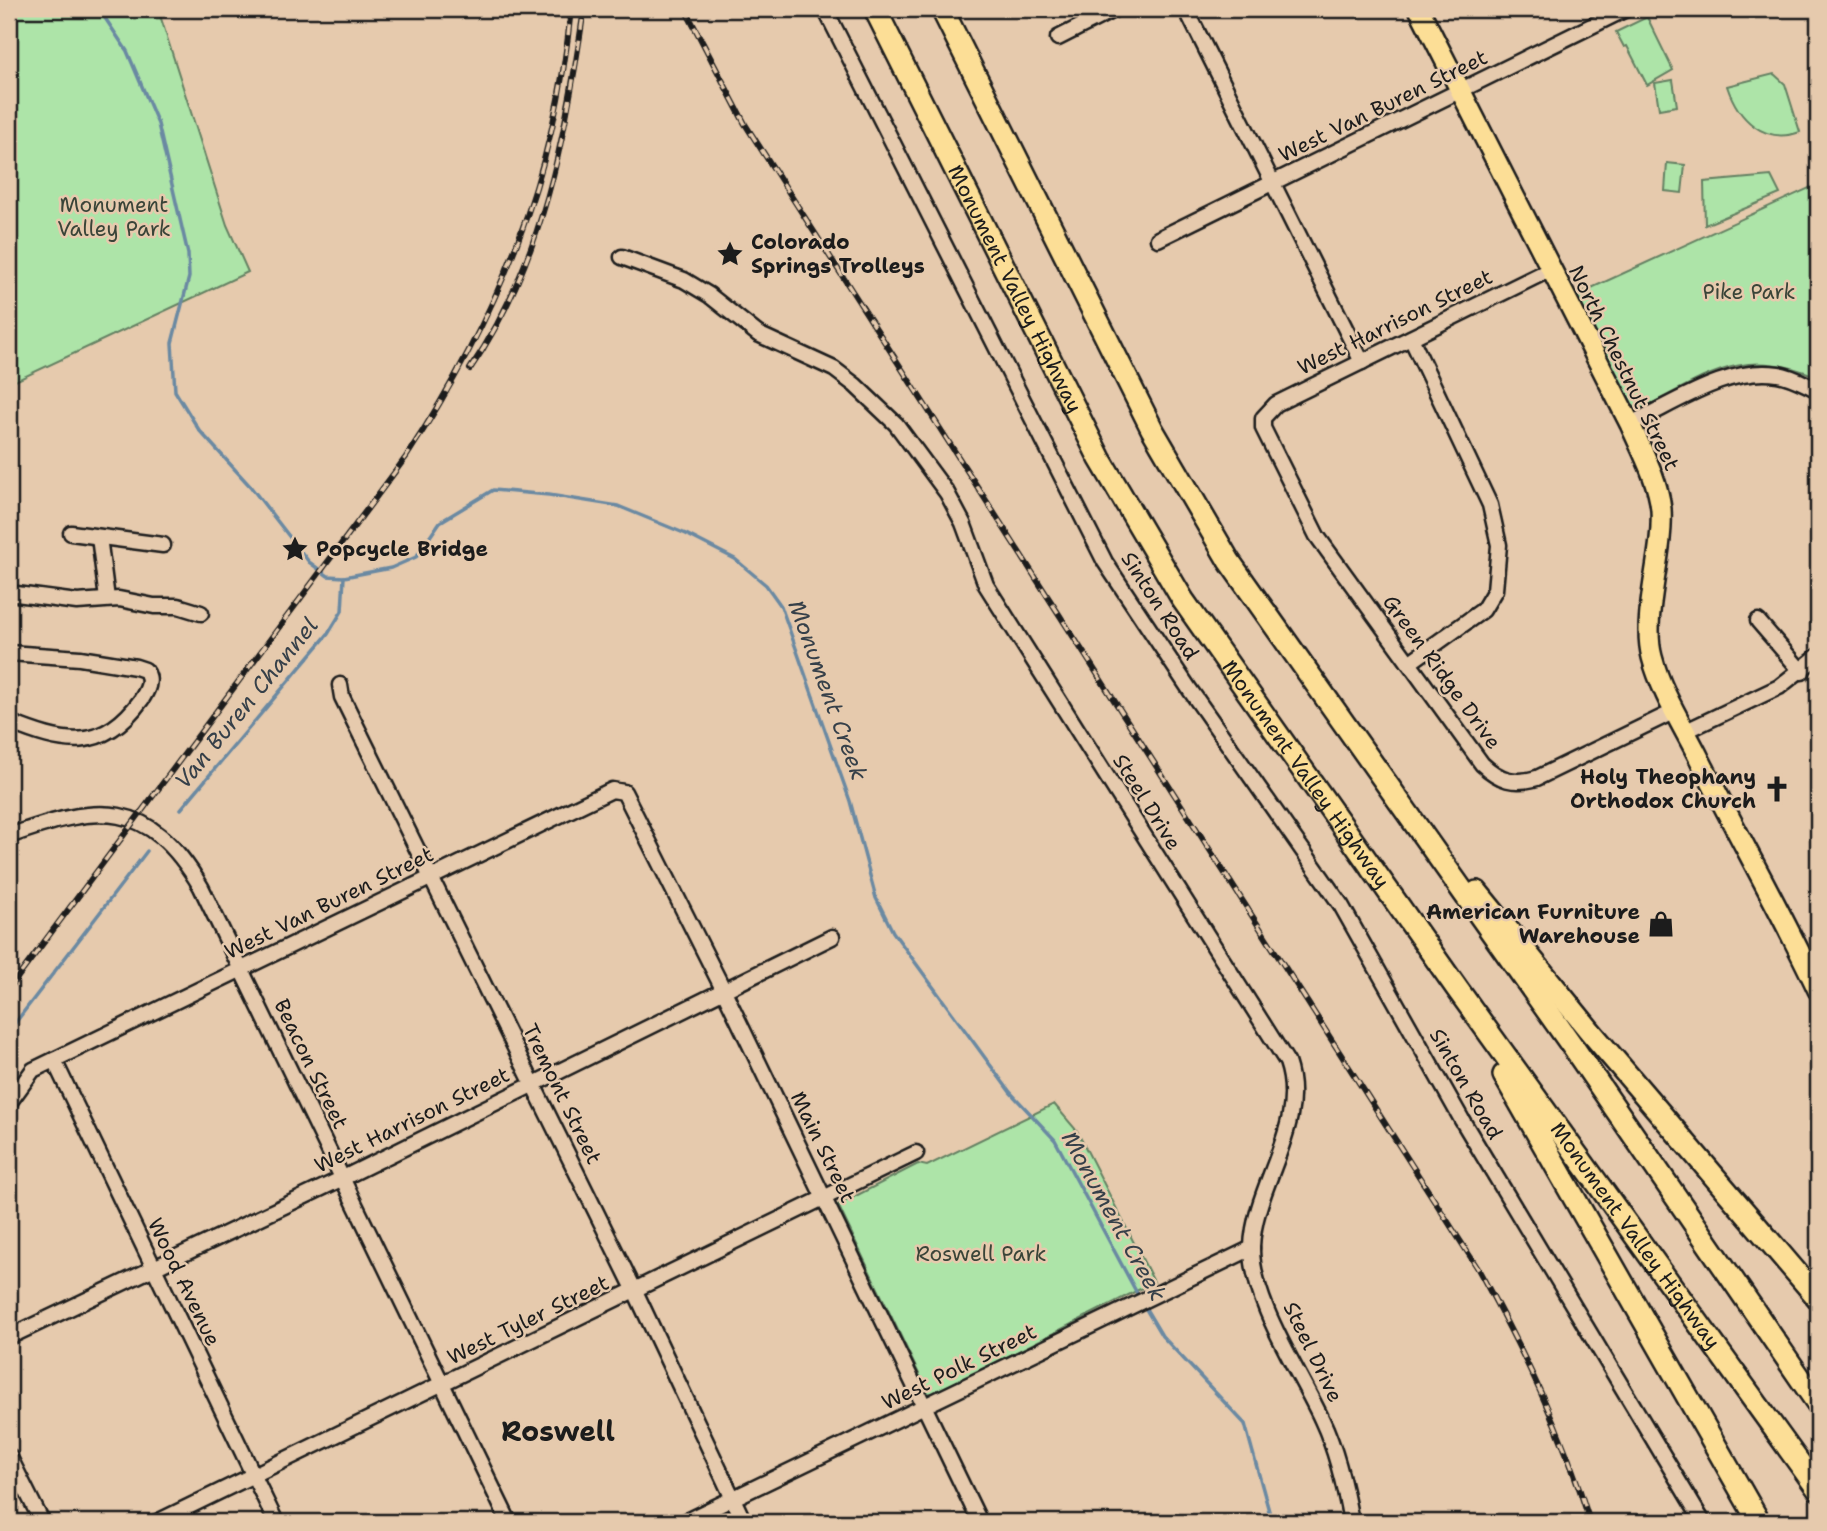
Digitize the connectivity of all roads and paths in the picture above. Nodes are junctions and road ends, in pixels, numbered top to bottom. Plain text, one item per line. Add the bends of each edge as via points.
1 (825, 9) edge
2 (875, 9) edge
3 (942, 9) edge
4 (1115, 9) edge
5 (1186, 9) edge
6 (1419, 9) edge
7 (1626, 9) edge
8 (1058, 38) dead end
9 (1461, 92) junction
10 (1273, 183) junction
11 (1158, 239) dead end
12 (622, 257) dead end
13 (1551, 269) junction
14 (1411, 338) junction
15 (1362, 362) junction
16 (1818, 390) edge
17 (1263, 418) joint
18 (1630, 424) junction
19 (71, 533) dead end
20 (99, 537) junction
21 (163, 545) dead end
22 (9, 593) edge
23 (107, 599) junction
24 (201, 613) dead end
25 (1758, 621) dead end
26 (9, 653) edge
27 (1818, 656) edge
28 (1409, 663) junction
29 (1802, 672) junction
30 (340, 685) dead end
31 (1675, 711) junction
32 (9, 722) edge
33 (1686, 731) junction
34 (624, 792) joint
35 (1406, 812) junction
36 (9, 836) edge
37 (432, 877) junction
38 (832, 937) dead end
39 (1813, 965) edge
40 (241, 968) junction
41 (1458, 990) junction
42 (1818, 990) edge
43 (724, 992) junction
44 (54, 1060) junction
45 (534, 1084) junction
46 (9, 1103) edge
47 (916, 1153) dead end
48 (344, 1178) junction
49 (825, 1199) junction
50 (1252, 1248) junction
51 (153, 1268) junction
52 (635, 1291) junction
53 (1818, 1298) edge
54 (9, 1338) edge
55 (442, 1384) junction
56 (1818, 1404) edge
57 (925, 1408) junction
58 (9, 1456) edge
59 (254, 1476) junction
60 (1818, 1489) edge
61 (733, 1499) junction
62 (42, 1522) edge
63 (157, 1522) edge
64 (276, 1522) edge
65 (509, 1522) edge
66 (684, 1522) edge
67 (744, 1522) edge
68 (981, 1522) edge
69 (1351, 1522) edge
70 (1703, 1522) edge
71 (1759, 1522) edge

1 - 70 street, Sinton Road via 1105,562 1341,905 1462,1120
2 - 41 highway, Monument Valley Highway via 1052,367 1135,523 1205,634
3 - 35 highway via 1188,493 1264,614
4 - 8 street
5 - 10 street
6 - 9 main road, North Chestnut Street
7 - 9 street, West Van Buren Street
9 - 10 street, West Van Buren Street
9 - 13 main road, North Chestnut Street
10 - 11 street, West Van Buren Street
10 - 15 street
12 - 50 street, Steel Drive via 684,280 758,334 834,369 896,424 947,493 986,585 1287,1062 1293,1086 1292,1111 1263,1197
13 - 14 street, West Harrison Street
13 - 18 main road, North Chestnut Street
14 - 15 street, West Harrison Street
14 - 28 street via 1490,505 1499,545 1495,590 1483,610
15 - 17 street, West Harrison Street via 1276,404
16 - 18 street via 1774,373 1724,379
17 - 28 street, Green Ridge Drive via 1310,524
18 - 31 main road, North Chestnut Street via 1651,470 1661,508 1651,648
19 - 20 street
20 - 21 street
20 - 23 street
22 - 23 street via 77,602
23 - 24 street via 178,606
25 - 29 street
26 - 32 street via 136,667 149,676 149,684 123,722 90,739 46,737
27 - 29 street
28 - 31 street, Green Ridge Drive via 1482,764 1507,781 1537,778
29 - 33 street
30 - 37 street, Tremont Street
31 - 33 main road, North Chestnut Street
33 - 39 main road, North Chestnut Street
34 - 37 street, West Van Buren Street via 612,790
34 - 43 street, Main Street
35 - 53 highway
35 - 56 highway
36 - 40 street, Beacon Street via 110,812 147,826 181,857 201,887
37 - 40 street, West Van Buren Street
37 - 45 street, Tremont Street
38 - 43 street, West Harrison Street
39 - 42 main road, North Chestnut Street
40 - 44 street, West Van Buren Street
40 - 48 street, Beacon Street
41 - 60 highway, Monument Valley Highway
41 - 71 highway
43 - 45 street, West Harrison Street
43 - 49 street, Main Street
44 - 46 street, West Van Buren Street via 33,1070
44 - 51 street, Wood Avenue
45 - 48 street, West Harrison Street
45 - 52 street, Tremont Street
47 - 49 street, West Tyler Street
48 - 51 street, West Harrison Street
48 - 55 street, Beacon Street
49 - 52 street, West Tyler Street
49 - 57 street, Main Street
50 - 57 street, West Polk Street
50 - 69 street, Steel Drive via 1270,1315 1332,1446
51 - 54 street, West Harrison Street
51 - 59 street, Wood Avenue
52 - 55 street, West Tyler Street
52 - 61 street, Tremont Street
55 - 59 street, West Tyler Street
55 - 65 street, Beacon Street
57 - 61 street, West Polk Street
57 - 68 street, Main Street
58 - 62 street
59 - 63 street, West Tyler Street
59 - 64 street, Wood Avenue
61 - 66 street, West Polk Street
61 - 67 street, Tremont Street

